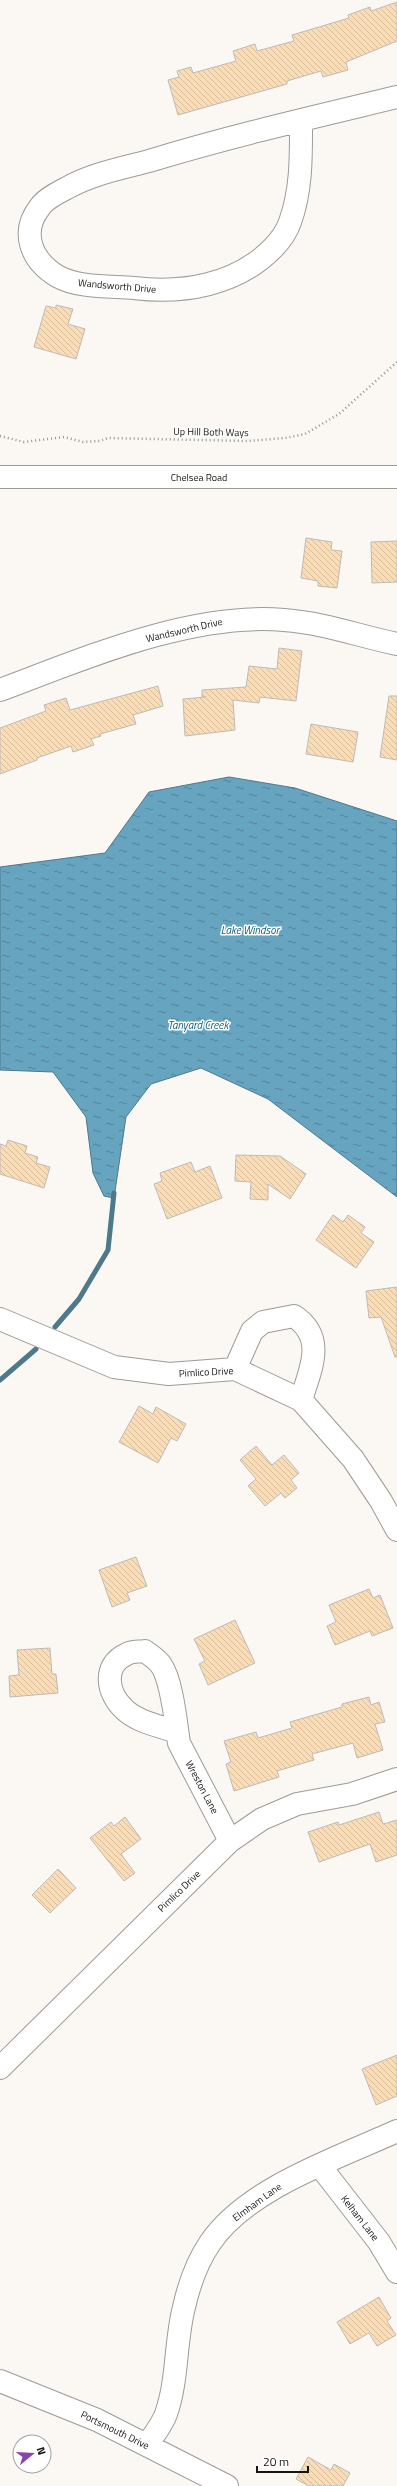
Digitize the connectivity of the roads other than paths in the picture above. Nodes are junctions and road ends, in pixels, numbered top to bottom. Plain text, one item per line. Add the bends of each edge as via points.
1 (397, 97) edge
2 (302, 120) junction
3 (0, 477) edge
4 (397, 477) edge
5 (397, 644) edge
6 (0, 690) edge
7 (0, 1319) edge
8 (235, 1369) junction
9 (301, 1400) junction
10 (397, 1530) edge
11 (177, 1732) dead end
12 (397, 1779) edge
13 (230, 1841) junction
14 (0, 2068) edge
15 (397, 2131) edge
16 (320, 2166) junction
17 (397, 2272) edge
18 (0, 2381) edge
19 (147, 2445) junction
20 (227, 2486) edge

1 - 2 street, Wandsworth Drive
2 - 2 street, Wandsworth Drive via 300,184 290,224 260,261 236,274 211,284 180,289 141,289 76,282 59,277 43,266 34,254 28,239 32,222 40,206 68,187 179,152
3 - 4 street, Chelsea Road
5 - 6 street, Wandsworth Drive via 328,625 283,620 224,620 136,641
7 - 8 street, Pimlico Drive via 114,1367 169,1374
8 - 9 street, Pimlico Drive
8 - 9 street via 252,1331 263,1322 294,1316 304,1323 314,1350
9 - 10 street, Pimlico Drive via 353,1460
11 - 13 street, Wreston Lane via 179,1743
12 - 13 street, Pimlico Drive via 352,1794 297,1804 262,1819
13 - 14 street, Pimlico Drive
15 - 16 street, Elmham Lane
16 - 17 street, Kelham Lane via 379,2242
16 - 19 street, Elmham Lane via 286,2180 257,2200 232,2219 211,2242 198,2265 184,2308 176,2374 166,2415
18 - 19 street, Portsmouth Drive via 98,2420
19 - 20 street, Portsmouth Drive

